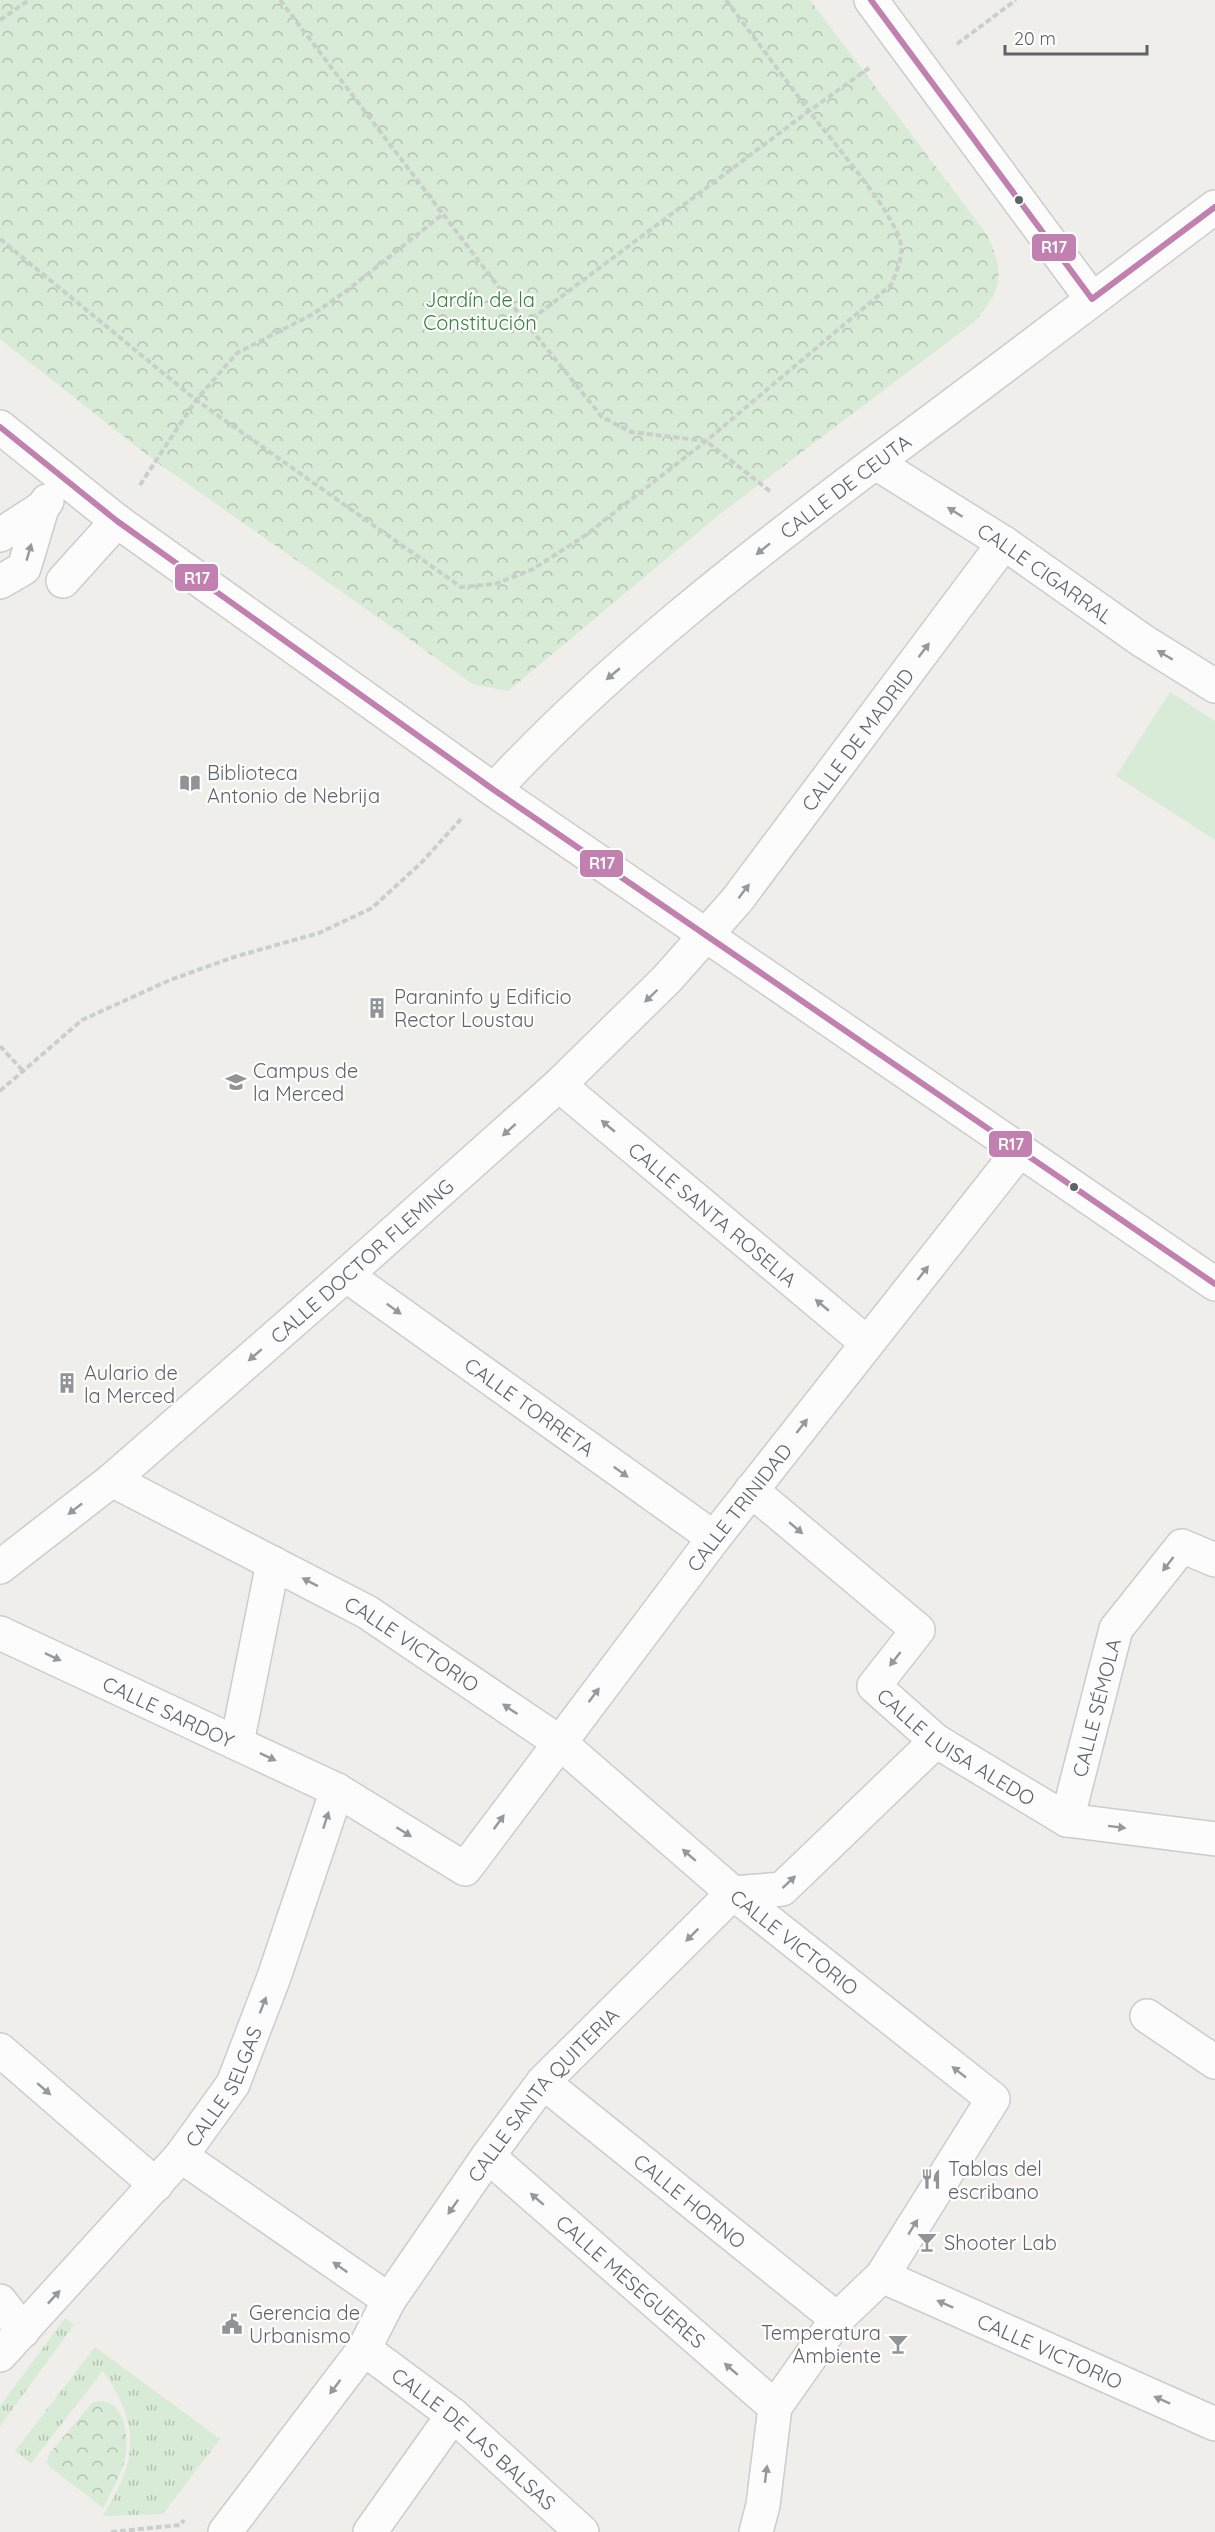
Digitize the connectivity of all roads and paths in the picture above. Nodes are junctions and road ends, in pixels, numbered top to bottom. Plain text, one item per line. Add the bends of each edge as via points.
1 (29, 0) edge
2 (280, 0) edge
3 (726, 0) edge
4 (872, 0) edge
5 (1016, 0) edge
6 (0, 20) edge
7 (903, 43) junction
8 (923, 70) junction
9 (809, 111) junction
10 (1215, 207) edge
11 (443, 214) junction
12 (0, 239) edge
13 (1092, 299) junction
14 (526, 323) junction
15 (196, 400) junction
16 (0, 427) edge
17 (706, 441) junction
18 (876, 463) junction
19 (64, 479) junction
20 (42, 508) junction
21 (803, 516) junction
22 (117, 521) junction
23 (0, 535) edge
24 (1004, 543) junction
25 (63, 581) dead end
26 (0, 582) edge
27 (1215, 686) edge
28 (494, 790) junction
29 (706, 936) junction
30 (0, 1046) edge
31 (23, 1071) junction
32 (559, 1085) junction
33 (0, 1091) edge
34 (1020, 1150) junction
35 (346, 1275) junction
36 (1215, 1284) edge
37 (867, 1342) junction
38 (112, 1480) junction
39 (751, 1490) junction
40 (714, 1538) junction
41 (1215, 1560) edge
42 (273, 1563) junction
43 (0, 1567) edge
44 (0, 1633) edge
45 (936, 1741) junction
46 (559, 1742) junction
47 (237, 1743) junction
48 (337, 1790) junction
49 (1067, 1820) junction
50 (1215, 1839) edge
51 (465, 1869) joint
52 (733, 1893) junction
53 (1147, 2016) dead end
54 (0, 2050) edge
55 (1215, 2062) edge
56 (543, 2082) junction
57 (181, 2156) junction
58 (488, 2156) junction
59 (156, 2185) junction
60 (882, 2276) junction
61 (388, 2300) junction
62 (0, 2301) edge
63 (837, 2319) junction
64 (22, 2331) junction
65 (364, 2349) junction
66 (0, 2355) edge
67 (775, 2407) junction
68 (453, 2415) junction
69 (1215, 2424) edge
70 (188, 2516) dead end
71 (111, 2532) edge
72 (225, 2532) edge
73 (370, 2532) edge
74 (582, 2532) edge
75 (756, 2532) edge

1 - 6 path
2 - 11 path
3 - 9 path
4 - 7 street
5 - 8 path
7 - 8 street
7 - 9 path
8 - 13 street
9 - 14 path
9 - 17 path via 893,221 902,246 899,266 891,285
10 - 13 street, CALLE DE CEUTA
11 - 14 path
11 - 15 path via 331,302 237,353
12 - 15 path
13 - 18 street, CALLE DE CEUTA
14 - 17 path via 602,417 631,432
15 - 17 path via 461,587 495,584 533,569 583,537
15 - 22 path
16 - 19 street
17 - 21 path
18 - 21 street, CALLE DE CEUTA
24 -> 18 street, CALLE CIGARRAL
19 - 20 street
19 - 22 street
20 - 23 street
26 -> 20 street via 24,568
21 -> 28 street, CALLE DE CEUTA via 593,691
22 - 25 street
22 - 28 street
27 -> 24 street, CALLE CIGARRAL via 1143,641
29 -> 24 street, CALLE DE MADRID
28 - 29 street
28 - 31 path via 372,908 319,933 170,980 82,1020
29 -> 32 street, CALLE DOCTOR FLEMING
29 - 34 street
30 - 31 path
31 - 33 path
32 -> 35 street, CALLE DOCTOR FLEMING
37 -> 32 street, CALLE SANTA ROSELIA
34 - 36 street
37 -> 34 street, CALLE TRINIDAD
35 -> 38 street, CALLE DOCTOR FLEMING
35 -> 40 street, CALLE TORRETA
39 -> 37 street, CALLE TRINIDAD
38 - 42 street, CALLE VICTORIO
38 -> 43 street, CALLE DOCTOR FLEMING
39 - 40 street, CALLE TRINIDAD
39 -> 45 street, CALLE LUISA ALEDO via 918,1630 874,1686
46 -> 40 street, CALLE TRINIDAD
41 -> 49 street, CALLE SÉMOLA via 1182,1546 1116,1629
46 -> 42 street, CALLE VICTORIO via 367,1612
42 - 47 street
44 -> 47 street, CALLE SARDOY
45 - 49 street, CALLE LUISA ALEDO
52 -> 45 street via 782,1889
51 -> 46 street, CALLE TRINIDAD
52 -> 46 street, CALLE VICTORIO
47 -> 48 street, CALLE SARDOY
48 -> 51 street, CALLE SARDOY
57 -> 48 street, CALLE SELGAS via 233,2084
49 -> 50 street, CALLE LUISA ALEDO
52 -> 56 street, CALLE SANTA QUITERIA
60 -> 52 street, CALLE VICTORIO via 993,2099
53 - 55 street
54 -> 59 street
56 - 58 street, CALLE SANTA QUITERIA
56 - 63 street, CALLE HORNO
57 - 59 street, CALLE SELGAS
61 -> 57 street
58 -> 61 street, CALLE SANTA QUITERIA
67 -> 58 street, CALLE MESEGUERES
64 -> 59 street, CALLE SELGAS
60 - 63 street
69 -> 60 street, CALLE VICTORIO
61 - 65 street, CALLE SANTA QUITERIA
62 - 64 street
63 - 67 street
64 - 66 street, CALLE SELGAS
65 - 68 street, CALLE DE LAS BALSAS
65 -> 72 street, CALLE SANTA QUITERIA
75 -> 67 street
68 - 73 street
68 - 74 street, CALLE DE LAS BALSAS
70 - 71 path via 180,2525

